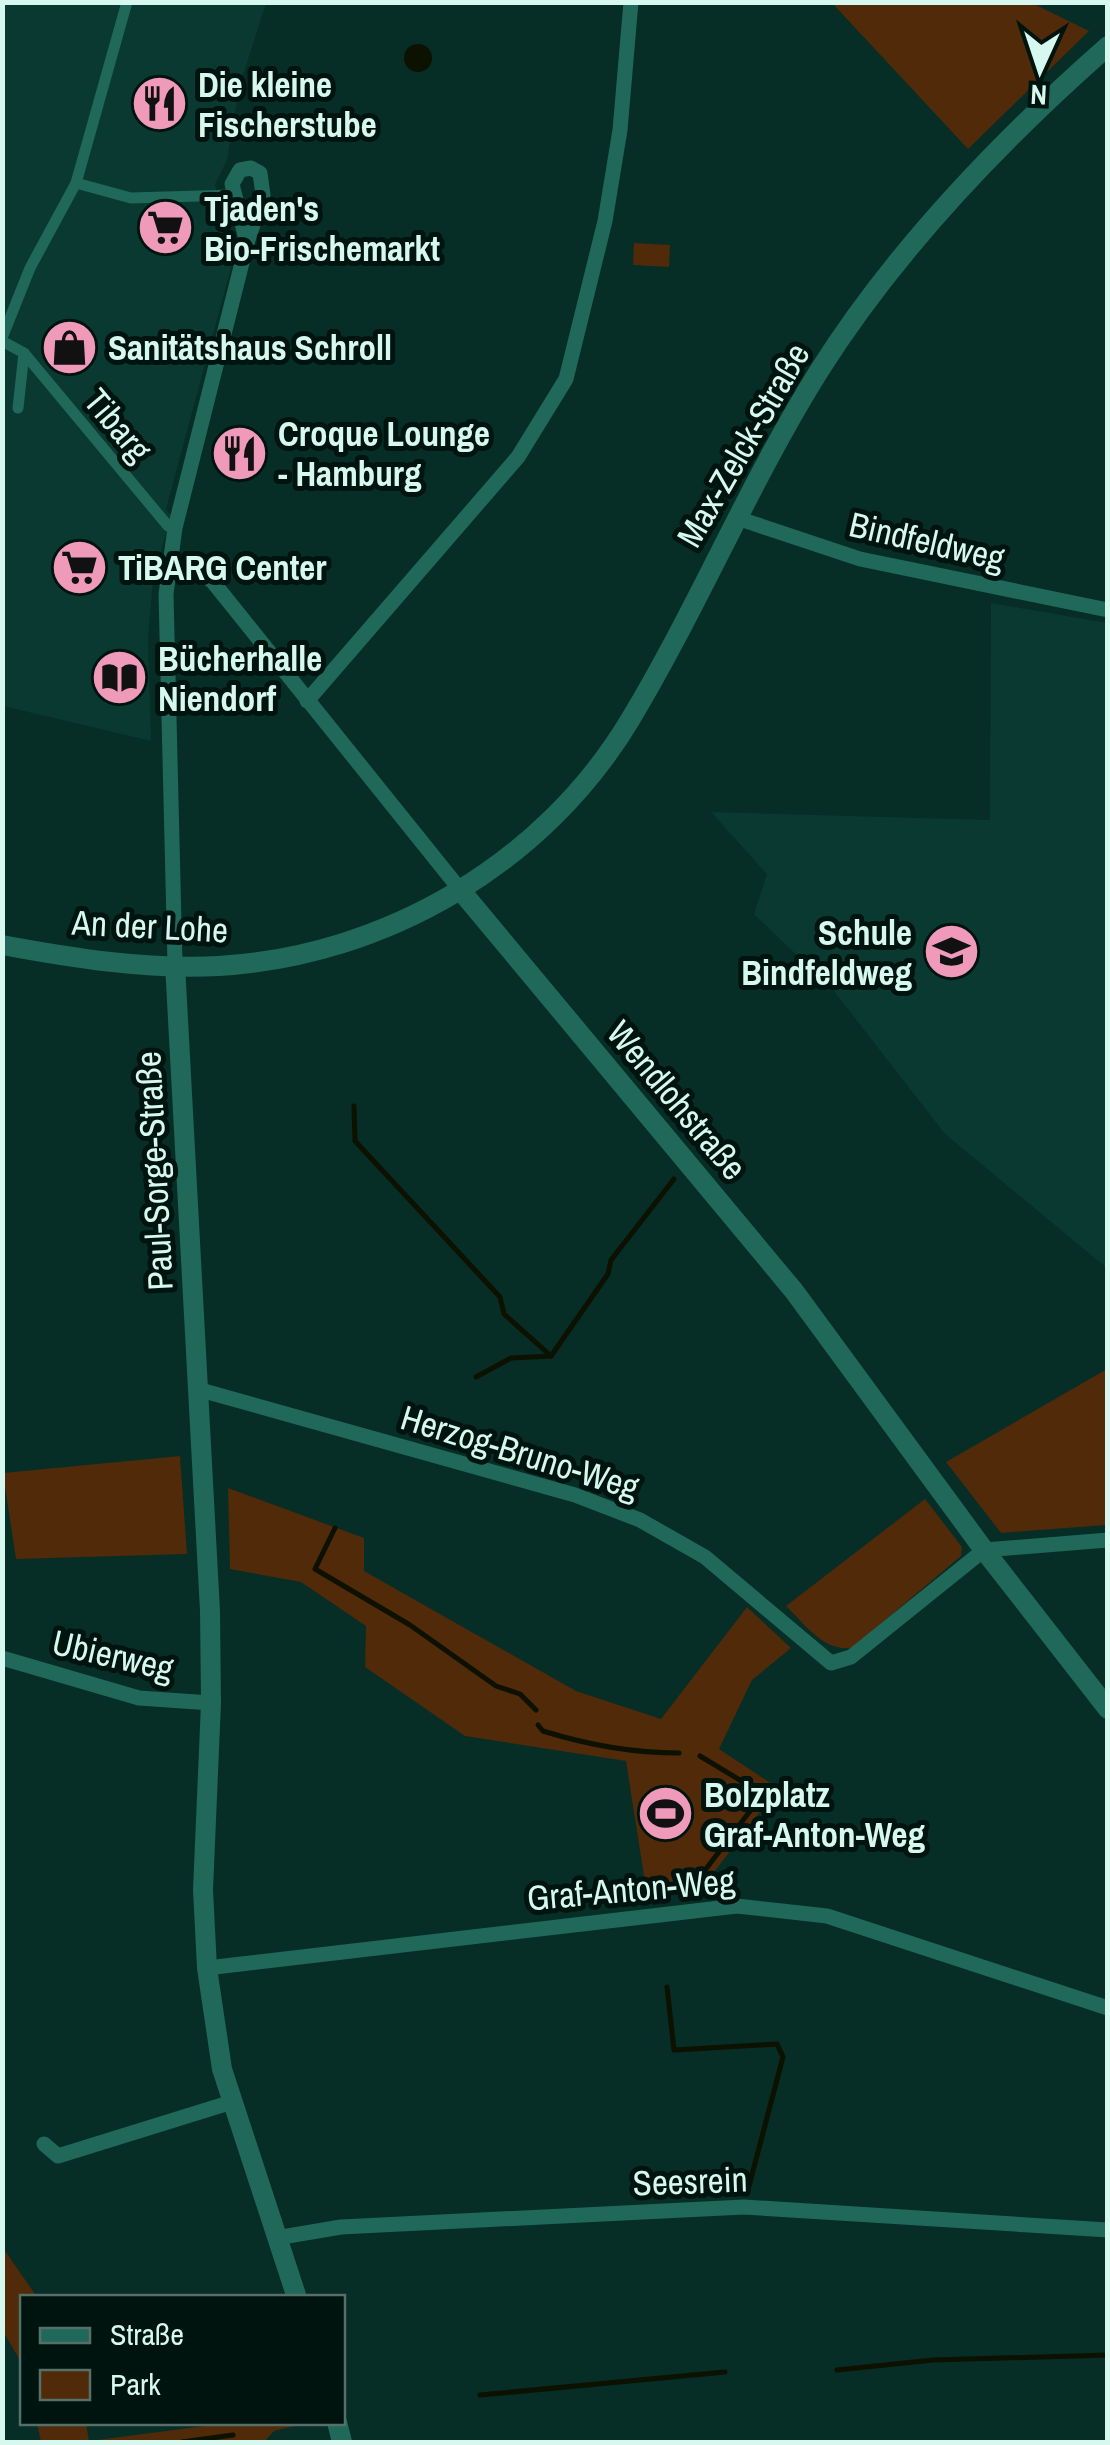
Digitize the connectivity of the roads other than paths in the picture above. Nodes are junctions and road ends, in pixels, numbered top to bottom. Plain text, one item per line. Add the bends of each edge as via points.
1 (127, 2) edge
2 (632, 2) edge
3 (1108, 46) edge
4 (76, 183) junction
5 (233, 195) junction
6 (247, 243) junction
7 (2, 340) edge
8 (24, 353) junction
9 (18, 408) dead end
10 (737, 518) junction
11 (176, 528) junction
12 (170, 562) junction
13 (1108, 610) edge
14 (307, 701) junction
15 (462, 892) junction
16 (2, 945) edge
17 (175, 964) junction
18 (197, 1389) junction
19 (1108, 1540) edge
20 (984, 1550) junction
21 (2, 1658) edge
22 (211, 1703) junction
23 (1108, 1709) edge
24 (207, 1968) junction
25 (1108, 2008) edge
26 (232, 2102) junction
27 (44, 2144) dead end
28 (1108, 2230) edge
29 (276, 2238) junction
30 (296, 2295) edge

1 - 4 street, Tibarg
2 - 14 street via 606,221 562,389 518,458
3 - 10 street, Max-Zelck-Straße via 991,156 875,294 819,372
4 - 5 street via 131,198
4 - 7 street, Tibarg via 30,268
5 - 6 street
5 - 6 street, Paul-Sorge-Straße via 232,179 240,170 263,176 264,195
6 - 11 street, Paul-Sorge-Straße
7 - 8 street, Tibarg
8 - 9 street
8 - 11 street, Tibarg
10 - 13 street, Bindfeldweg via 860,559
10 - 15 street, Max-Zelck-Straße via 630,720 586,782 518,851
11 - 12 street, Paul-Sorge-Straße
12 - 14 street, Wendlohstraße via 205,574
12 - 17 street, Paul-Sorge-Straße via 165,672
14 - 15 street, Wendlohstraße
15 - 17 street, An der Lohe via 320,947 234,964
15 - 20 street, Wendlohstraße via 794,1291
16 - 17 street, An der Lohe
17 - 18 street, Paul-Sorge-Straße
18 - 20 street, Herzog-Bruno-Weg via 640,1520 705,1557 830,1663 851,1657
18 - 22 street, Paul-Sorge-Straße
19 - 20 street
20 - 23 street, Wendlohstraße
21 - 22 street, Ubierweg via 139,1698
22 - 24 street, Paul-Sorge-Straße via 203,1890
24 - 25 street, Graf-Anton-Weg via 737,1906 827,1916
24 - 26 street, Paul-Sorge-Straße
26 - 27 street via 58,2156
26 - 29 street, Paul-Sorge-Straße
28 - 29 street, Seesrein via 744,2207 341,2227
29 - 30 street, Paul-Sorge-Straße

